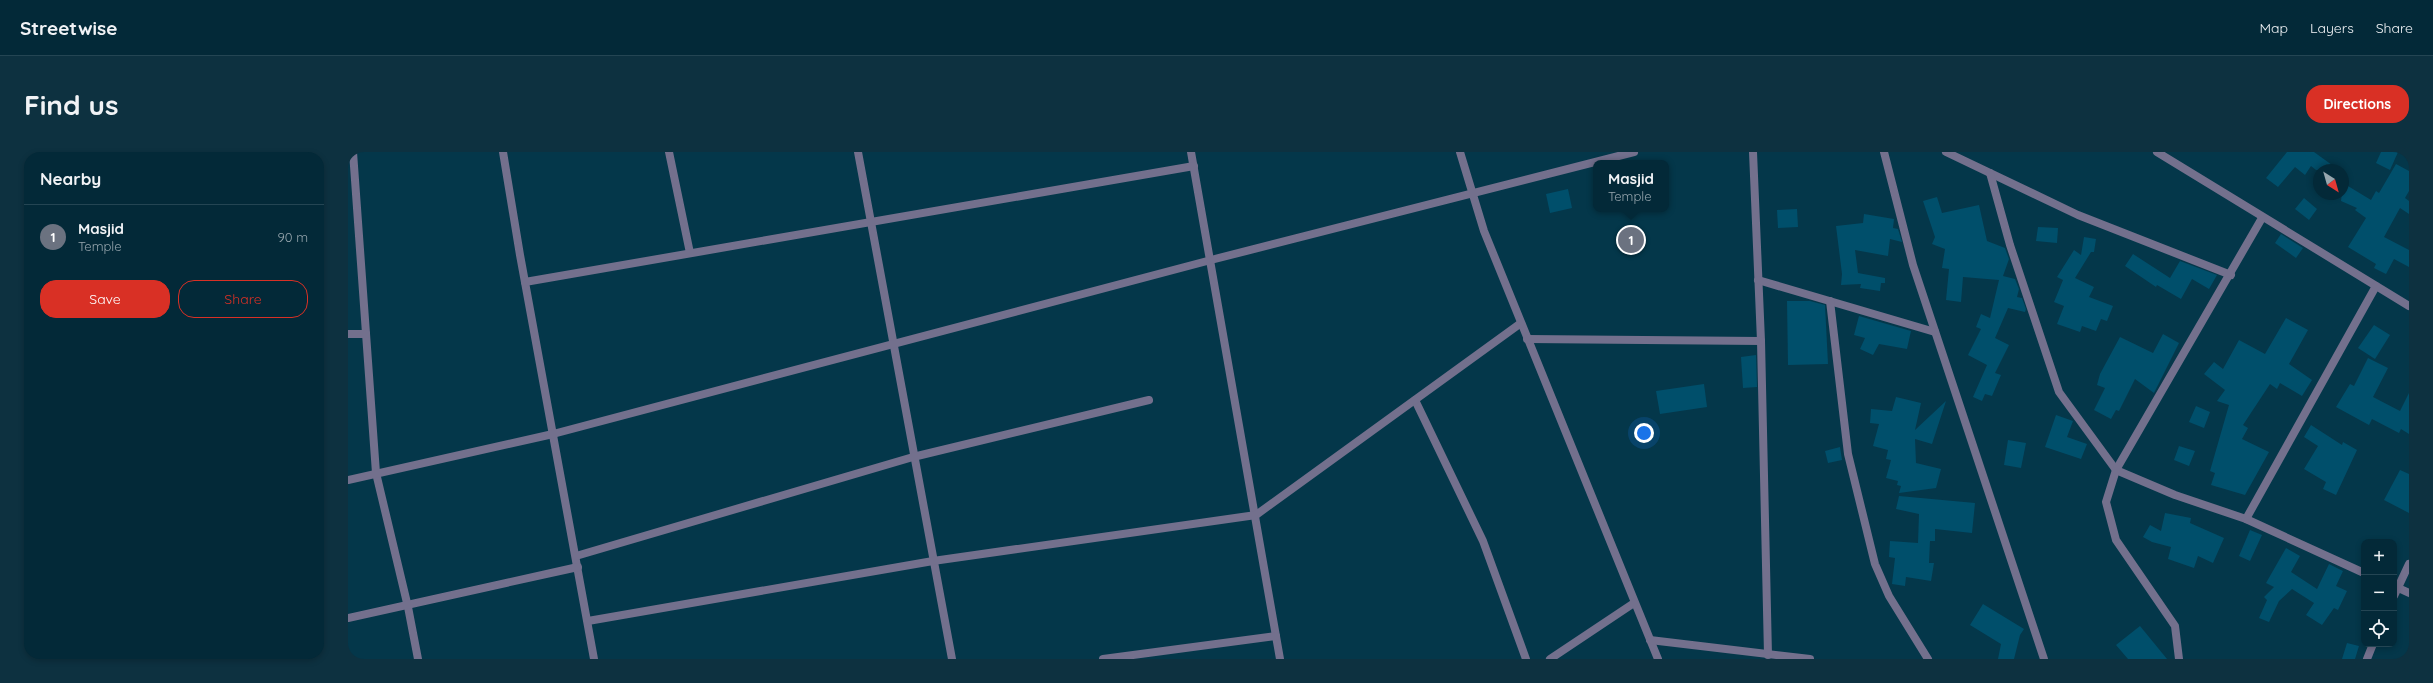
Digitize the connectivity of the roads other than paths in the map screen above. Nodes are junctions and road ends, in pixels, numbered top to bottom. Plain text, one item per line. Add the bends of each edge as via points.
1 (353, 152) edge
2 (503, 152) edge
3 (669, 152) edge
4 (858, 152) edge
5 (1191, 152) edge
6 (1460, 152) edge
7 (1634, 152) edge
8 (1753, 152) edge
9 (1884, 152) edge
10 (1946, 152) edge
11 (2157, 152) edge
12 (1603, 160) edge
13 (1593, 163) edge
14 (1194, 166) junction
15 (1990, 173) junction
16 (1473, 194) junction
17 (2262, 218) junction
18 (870, 221) junction
19 (690, 253) junction
20 (1211, 260) junction
21 (2231, 275) junction
22 (1758, 280) junction
23 (525, 282) junction
24 (2376, 286) junction
25 (1830, 301) junction
26 (2409, 306) edge
27 (1521, 323) junction
28 (1935, 332) junction
29 (348, 334) edge
30 (366, 334) junction
31 (1527, 339) junction
32 (1761, 341) junction
33 (892, 344) junction
34 (1149, 400) dead end
35 (1415, 400) junction
36 (553, 434) junction
37 (914, 458) junction
38 (2116, 470) junction
39 (376, 473) junction
40 (348, 480) edge
41 (1256, 515) junction
42 (2246, 519) junction
43 (576, 556) junction
44 (933, 561) junction
45 (2409, 564) edge
46 (578, 567) junction
47 (2361, 572) edge
48 (2397, 586) edge
49 (2397, 590) edge
50 (2409, 593) edge
51 (1634, 603) junction
52 (408, 607) junction
53 (348, 618) edge
54 (588, 621) junction
55 (1276, 636) junction
56 (1650, 640) junction
57 (2372, 647) edge
58 (1770, 656) edge
59 (418, 659) edge
60 (594, 659) edge
61 (952, 659) edge
62 (1103, 659) edge
63 (1280, 659) edge
64 (1526, 659) edge
65 (1550, 659) edge
66 (1658, 659) edge
67 (1810, 659) edge
68 (1928, 659) edge
69 (2044, 659) edge
70 (2178, 659) edge
71 (2367, 659) edge

1 - 30 street
2 - 23 street
3 - 19 street
4 - 18 street
5 - 14 street
6 - 16 street
7 - 12 street
8 - 22 street
9 - 28 street via 1912,265
10 - 15 street
11 - 17 street
13 - 16 street
14 - 18 street
14 - 20 street
15 - 21 street via 2078,216
15 - 38 street via 2010,245 2059,392
16 - 20 street
16 - 27 street via 1484,231
17 - 21 street
17 - 24 street
18 - 19 street
18 - 33 street
19 - 23 street
20 - 33 street
20 - 41 street
21 - 38 street
22 - 25 street
22 - 32 street
23 - 36 street
24 - 26 street
24 - 42 street
25 - 28 street
25 - 68 street via 1848,454 1875,564 1889,596
27 - 31 street
27 - 35 street
28 - 69 street
29 - 30 street
30 - 39 street
31 - 32 street
31 - 51 street
32 - 58 street
33 - 36 street
33 - 37 street
34 - 37 street
35 - 41 street
35 - 64 street via 1483,542
36 - 39 street
36 - 43 street
37 - 43 street
37 - 44 street
38 - 42 street via 2175,495
38 - 70 street via 2106,502 2116,540 2175,626
39 - 40 street
39 - 52 street
41 - 44 street
41 - 55 street
42 - 47 street
43 - 46 street
44 - 54 street
44 - 61 street
45 - 48 street
46 - 52 street
46 - 54 street
49 - 50 street
51 - 56 street
51 - 65 street
52 - 53 street
52 - 59 street
54 - 60 street
55 - 62 street
55 - 63 street
56 - 58 street
56 - 66 street
57 - 71 street
58 - 67 street

